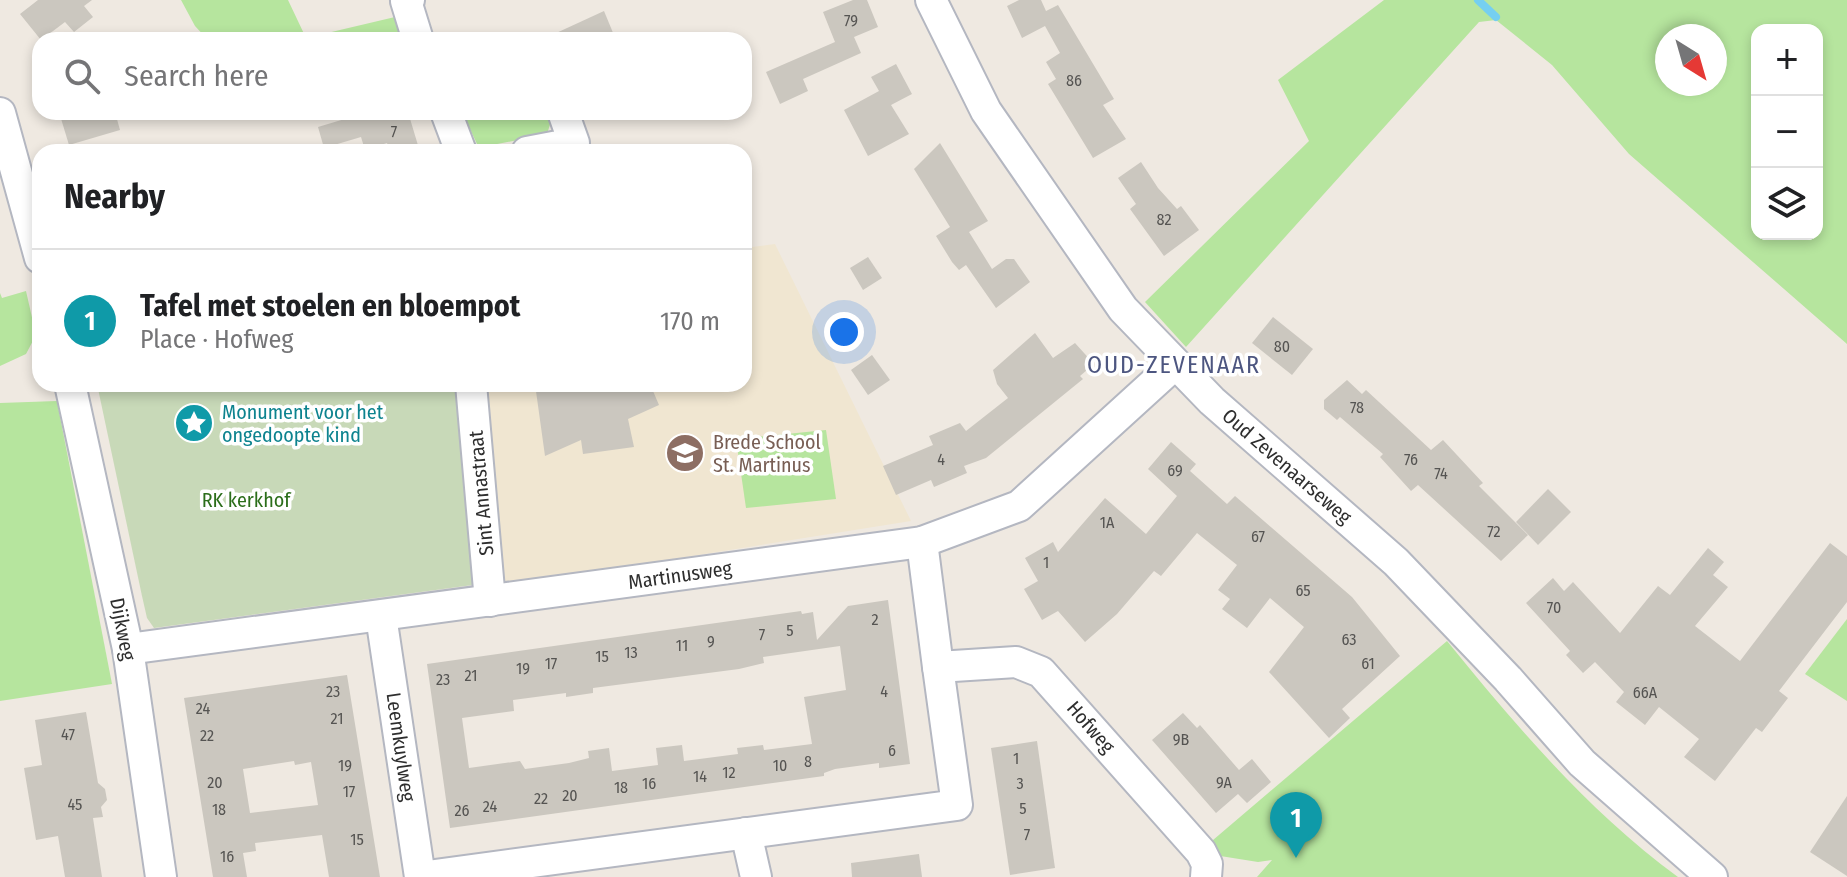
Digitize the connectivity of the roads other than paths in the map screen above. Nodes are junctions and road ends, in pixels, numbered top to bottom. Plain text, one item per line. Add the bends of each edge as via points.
1 (409, 0) edge
2 (931, 0) edge
3 (416, 32) edge
4 (0, 113) edge
5 (449, 120) edge
6 (566, 120) edge
7 (458, 144) edge
8 (569, 144) edge
9 (32, 229) edge
10 (1174, 365) junction
11 (72, 392) edge
12 (472, 392) edge
13 (922, 542) junction
14 (490, 601) junction
15 (381, 616) junction
16 (128, 649) junction
17 (938, 667) junction
18 (746, 833) junction
19 (1206, 870) edge
20 (161, 877) edge
21 (420, 877) edge
22 (756, 877) edge
23 (1712, 877) edge

1 - 3 street
2 - 10 street, Oud Zevenaarseweg via 986,111 1097,274
4 - 9 street
5 - 7 street
6 - 8 street via 574,143
10 - 13 street, Martinusweg via 1019,506
10 - 23 street, Oud Zevenaarseweg via 1396,562 1582,763
11 - 16 street, Dijkweg
12 - 14 street, Sint Annastraat
13 - 14 street, Martinusweg
13 - 17 street
14 - 15 street, Martinusweg
15 - 16 street, Martinusweg
15 - 21 street, Leemkuylweg
16 - 20 street, Dijkweg
17 - 18 street via 957,805
17 - 19 street, Hofweg via 1016,662 1041,672 1201,852
18 - 21 street
18 - 22 street

